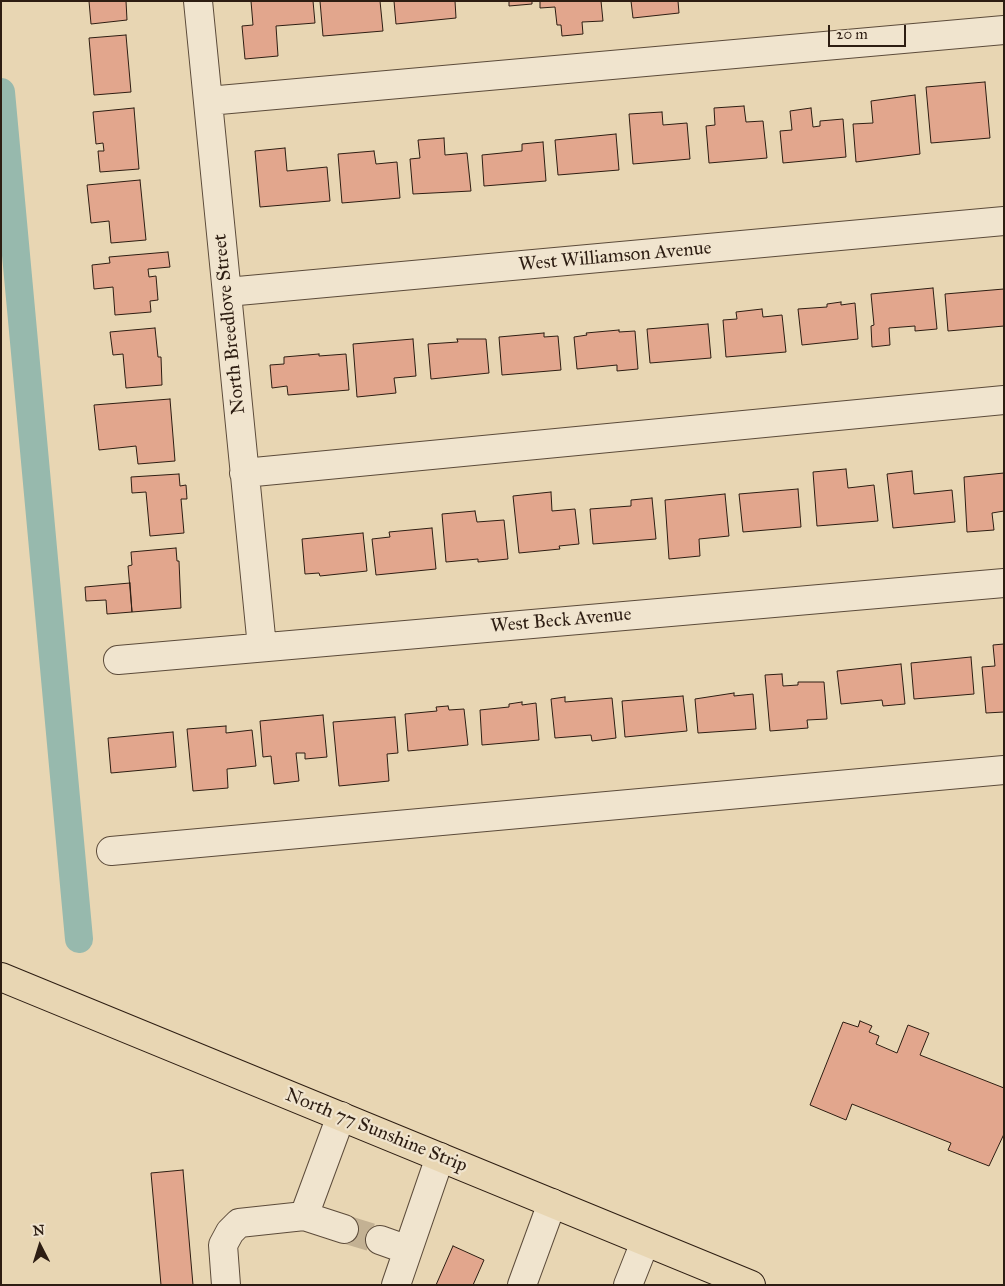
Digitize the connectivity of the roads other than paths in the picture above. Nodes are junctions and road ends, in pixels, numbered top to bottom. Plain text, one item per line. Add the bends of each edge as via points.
1 (198, 1) edge
2 (1004, 30) edge
3 (208, 101) junction
4 (1004, 221) edge
5 (227, 292) junction
6 (1004, 400) edge
7 (244, 472) junction
8 (1004, 583) edge
9 (262, 647) junction
10 (118, 660) dead end
11 (1004, 770) edge
12 (110, 851) dead end
13 (1, 977) edge
14 (341, 1116) junction
15 (440, 1157) junction
16 (552, 1203) junction
17 (304, 1216) junction
18 (344, 1229) tunnel mouth
19 (380, 1240) tunnel mouth
20 (645, 1242) junction
21 (408, 1250) junction
22 (226, 1285) edge
23 (396, 1285) edge
24 (522, 1285) edge
25 (628, 1285) edge
26 (751, 1285) edge

1 - 3 street, North Breedlove Street
2 - 3 street
3 - 5 street, North Breedlove Street
4 - 5 street, West Williamson Avenue
5 - 7 street, North Breedlove Street
6 - 7 street
7 - 9 street, North Breedlove Street
8 - 9 street, West Beck Avenue
9 - 10 street, West Beck Avenue
11 - 12 street
13 - 14 main road, North 77 Sunshine Strip
14 - 15 main road, North 77 Sunshine Strip
14 - 17 street
15 - 16 main road, North 77 Sunshine Strip
15 - 21 street
16 - 20 main road, North 77 Sunshine Strip
16 - 24 street
17 - 18 street
17 - 22 street via 239,1223 223,1245
19 - 21 street
20 - 25 street
20 - 26 main road, North 77 Sunshine Strip
21 - 23 street

